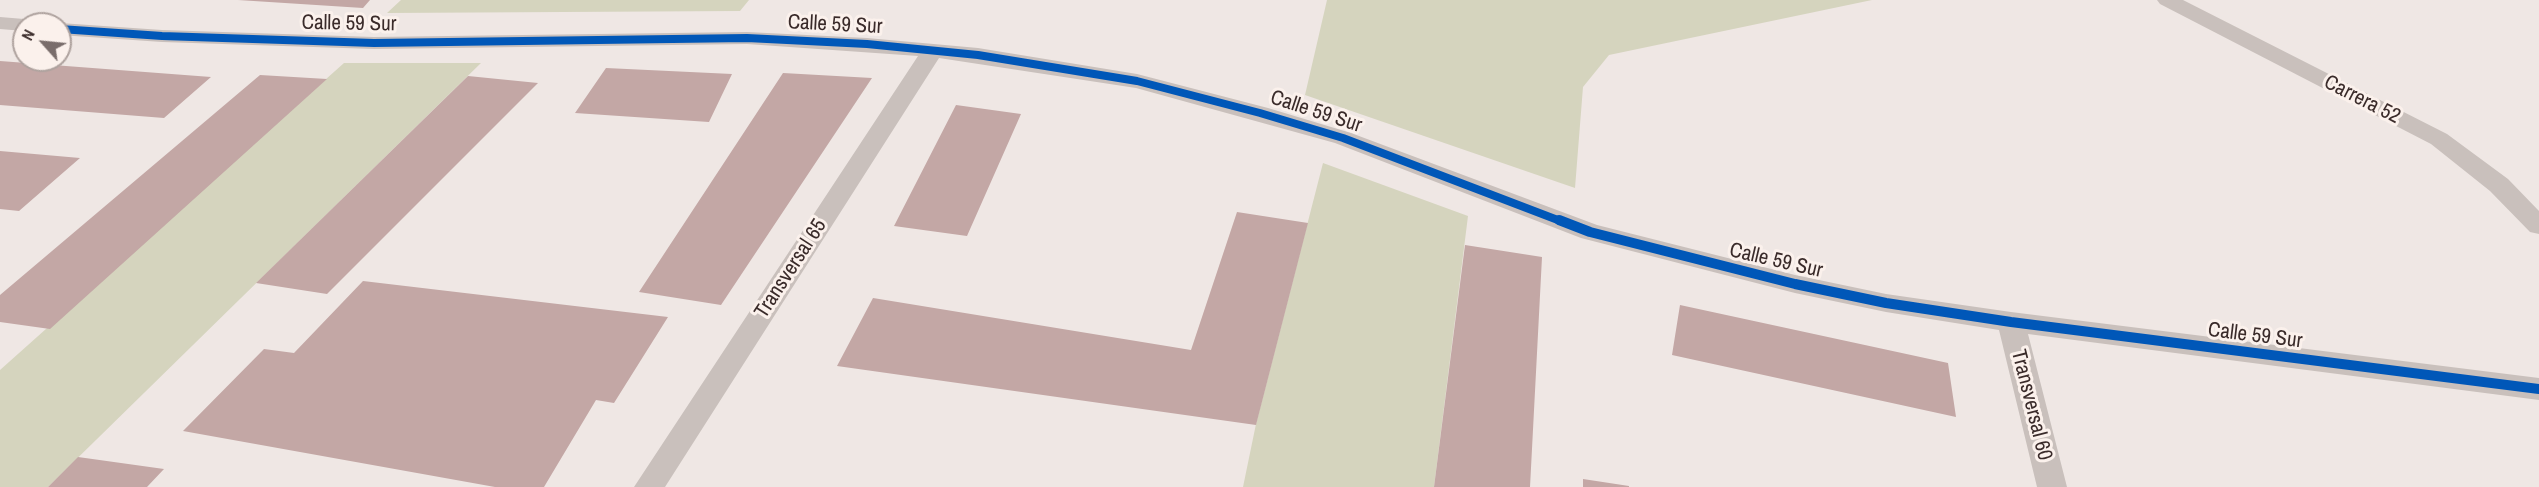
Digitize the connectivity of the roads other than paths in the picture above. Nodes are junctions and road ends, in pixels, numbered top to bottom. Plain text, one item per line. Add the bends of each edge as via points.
1 (2167, 0) edge
2 (72, 30) edge
3 (933, 50) junction
4 (2534, 216) edge
5 (2011, 322) junction
6 (2539, 389) edge
7 (650, 487) edge
8 (2052, 487) edge

1 - 4 street, Carrera 52 via 2439,139
2 - 3 street, Calle 59 Sur via 374,43 727,38
3 - 5 street, Calle 59 Sur via 1079,71 1209,99 1343,138 1590,232 1795,284
3 - 7 street, Transversal 65
5 - 6 street, Calle 59 Sur
5 - 8 street, Transversal 60

